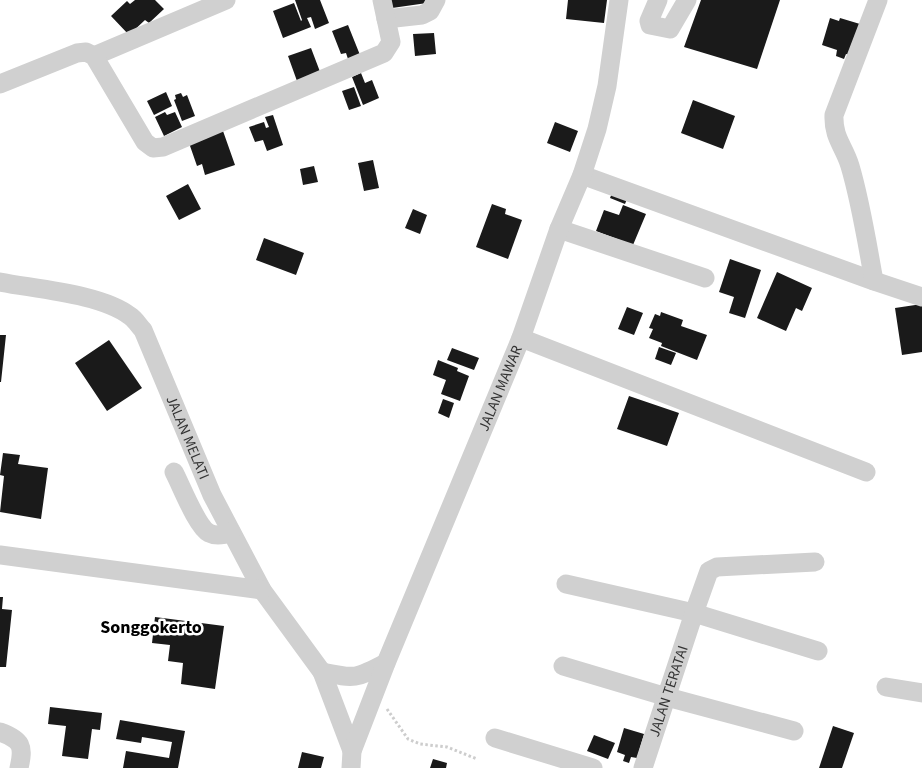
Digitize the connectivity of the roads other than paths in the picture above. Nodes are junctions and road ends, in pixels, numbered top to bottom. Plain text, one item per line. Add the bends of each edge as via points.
1 (226, 0) edge
2 (382, 0) edge
3 (436, 0) edge
4 (619, 0) edge
5 (658, 0) edge
6 (687, 0) edge
7 (878, 0) edge
8 (386, 19) junction
9 (94, 56) junction
10 (0, 84) edge
11 (582, 175) junction
12 (559, 229) junction
13 (705, 278) dead end
14 (874, 281) junction
15 (0, 282) edge
16 (922, 297) edge
17 (521, 338) junction
18 (174, 472) dead end
19 (866, 472) dead end
20 (231, 532) junction
21 (0, 555) edge
22 (815, 562) dead end
23 (566, 584) dead end
24 (262, 590) junction
25 (694, 613) junction
26 (818, 651) dead end
27 (386, 662) junction
28 (563, 666) dead end
29 (322, 672) junction
30 (886, 687) dead end
31 (922, 694) edge
32 (667, 697) junction
33 (794, 731) dead end
34 (0, 732) edge
35 (495, 738) dead end
36 (352, 760) edge
37 (19, 768) edge
38 (593, 768) edge
39 (643, 768) edge

1 - 9 street
2 - 8 street
3 - 8 street via 430,11 422,16
4 - 11 street, JALAN MAWAR via 607,86
5 - 6 street via 648,21 650,25 670,29
7 - 14 street via 834,114 833,127 849,164
8 - 9 street via 391,42 384,53 163,147 153,148 145,142
9 - 10 street via 86,52 77,53
11 - 12 street, JALAN MAWAR
11 - 14 street
12 - 13 street
12 - 17 street, JALAN MAWAR
14 - 16 street
15 - 20 street, JALAN MELATI via 86,298 112,305 132,316 143,330 212,495
17 - 19 street
17 - 27 street, JALAN MAWAR
18 - 20 street via 203,529 218,536
20 - 24 street, JALAN MELATI
21 - 24 street
22 - 25 street, JALAN TERATAI via 713,568
23 - 25 street
24 - 29 street, JALAN MELATI
25 - 26 street
25 - 32 street, JALAN TERATAI
27 - 29 street via 357,676
27 - 36 street, JALAN MAWAR
28 - 32 street
29 - 36 street, JALAN MELATI
30 - 31 street
32 - 33 street
32 - 39 street, JALAN TERATAI
34 - 37 street via 15,738 21,745 23,753
35 - 38 street

